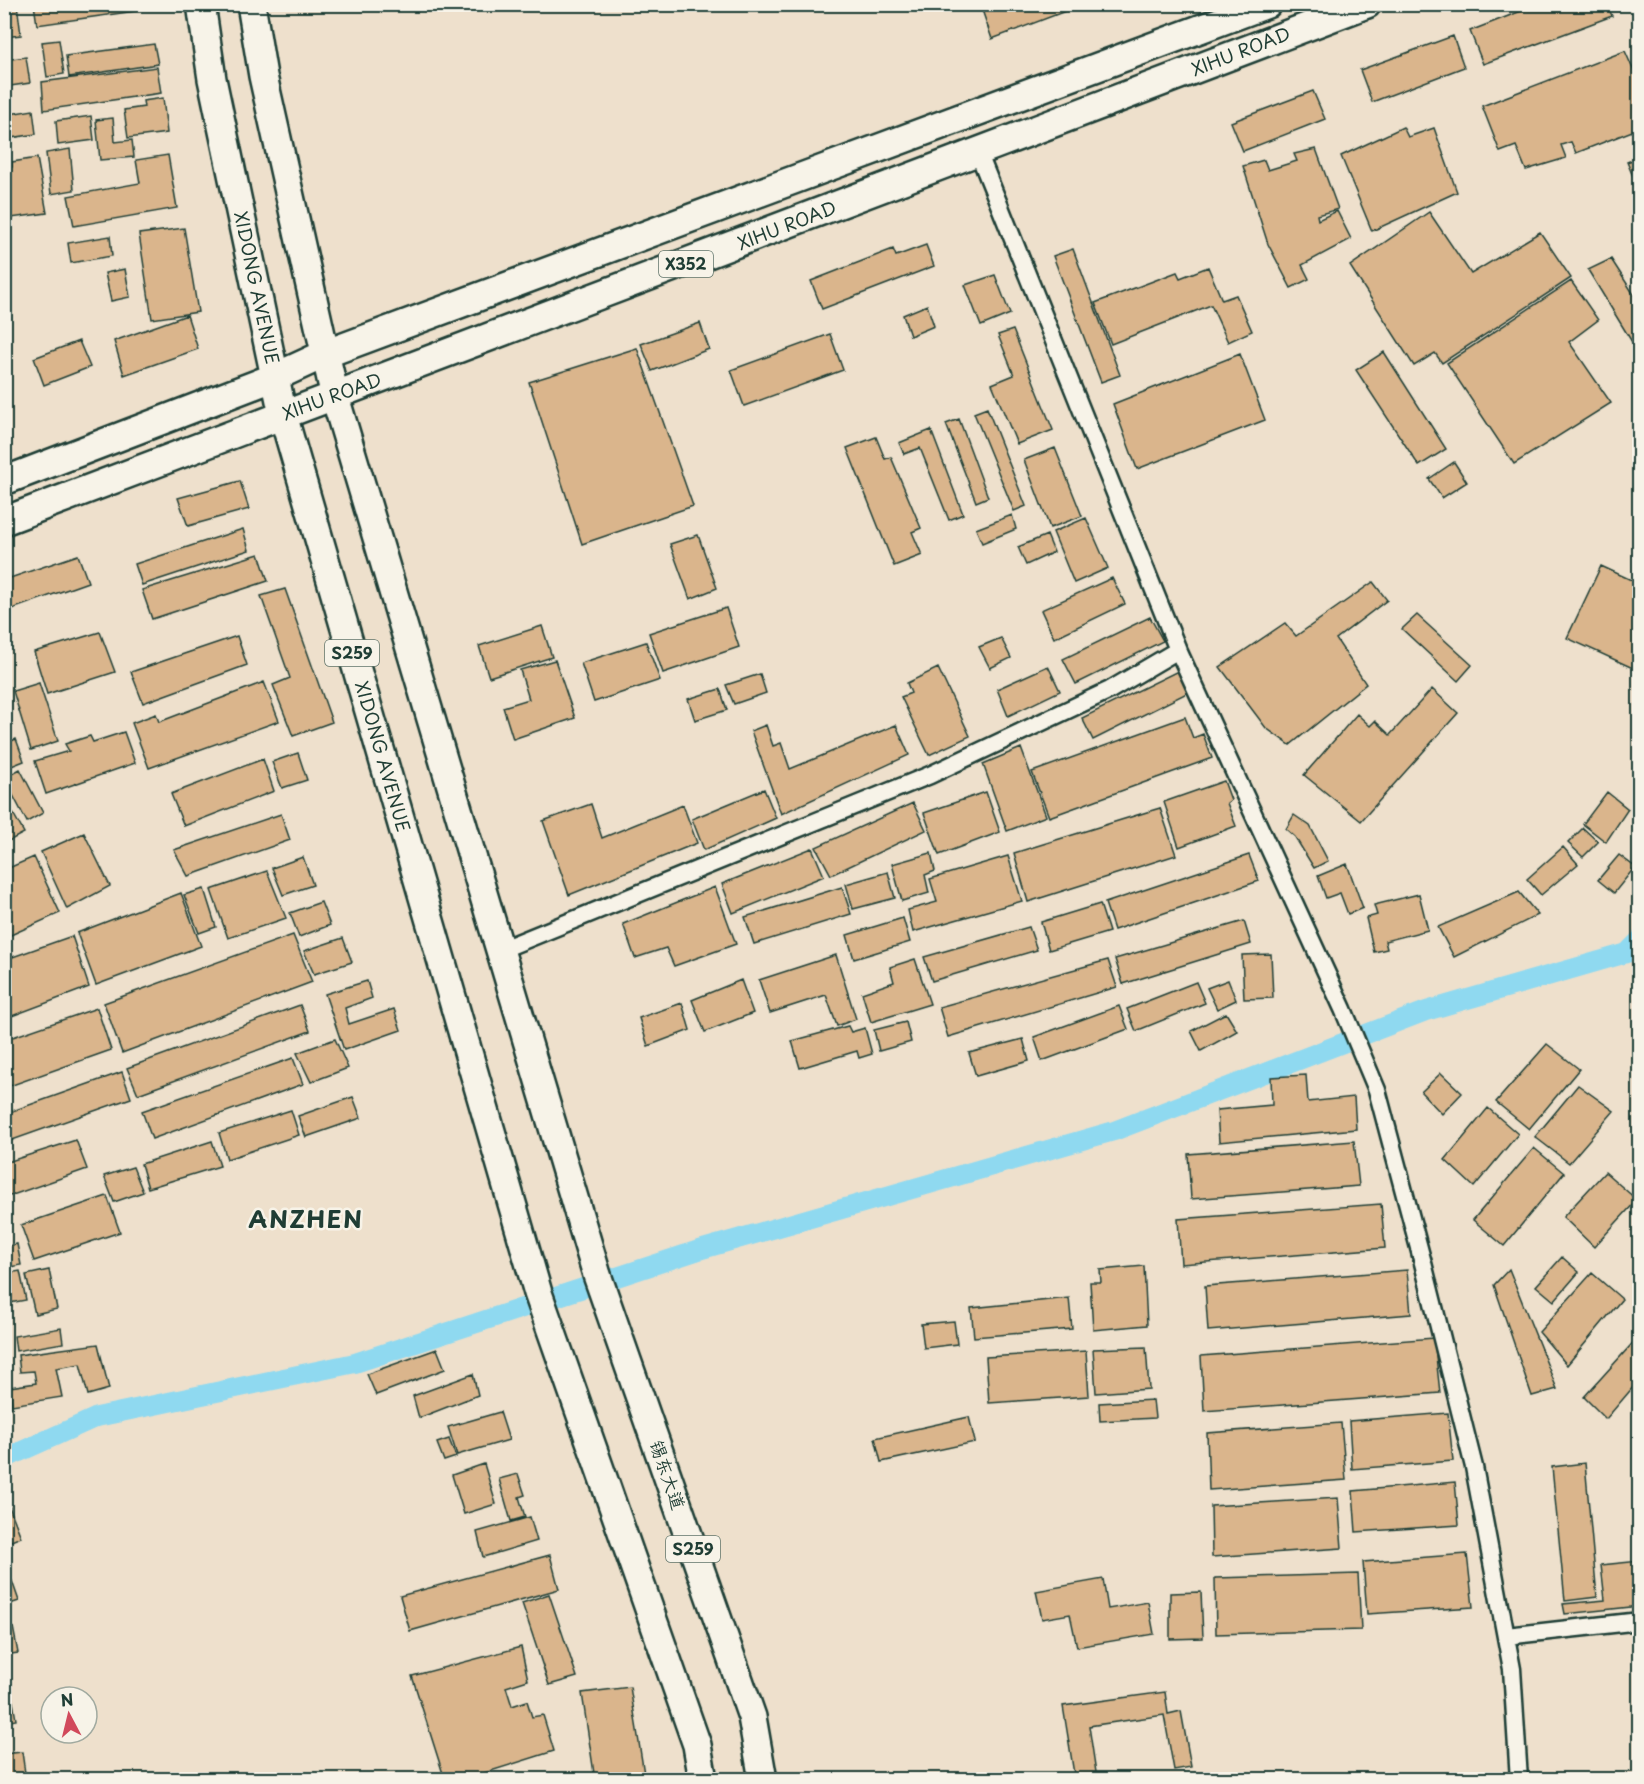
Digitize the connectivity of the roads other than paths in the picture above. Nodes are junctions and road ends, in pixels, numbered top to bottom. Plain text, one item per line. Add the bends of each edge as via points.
1 (201, 4) edge
2 (251, 4) edge
3 (1267, 4) edge
4 (1367, 4) edge
5 (978, 152) junction
6 (325, 354) junction
7 (275, 377) junction
8 (335, 397) junction
9 (283, 414) junction
10 (4, 481) edge
11 (4, 521) edge
12 (1178, 650) junction
13 (500, 950) junction
14 (1640, 1621) edge
15 (1506, 1636) junction
16 (703, 1779) edge
17 (763, 1779) edge
18 (1520, 1779) edge

1 - 7 main road, XIDONG AVENUE / S259 via 212,79
2 - 6 main road, S259 via 263,76
3 - 6 main road, XIHU ROAD / X352
4 - 5 main road, XIHU ROAD / X352
5 - 8 main road, XIHU ROAD / X352
5 - 12 street
6 - 7 main road, XIHU ROAD / X352
6 - 8 main road, S259
7 - 9 main road, XIDONG AVENUE / S259
7 - 10 main road, XIHU ROAD / X352
8 - 9 main road, XIHU ROAD / X352
8 - 13 main road, S259
9 - 11 main road, XIHU ROAD / X352
9 - 16 main road, XIDONG AVENUE / S259 via 538,1293 697,1744
12 - 13 street via 1110,690 930,775
12 - 15 street via 1377,1090 1474,1467
13 - 17 main road, 锡东大道 / S259 via 597,1275 752,1717
14 - 15 street
15 - 18 street

